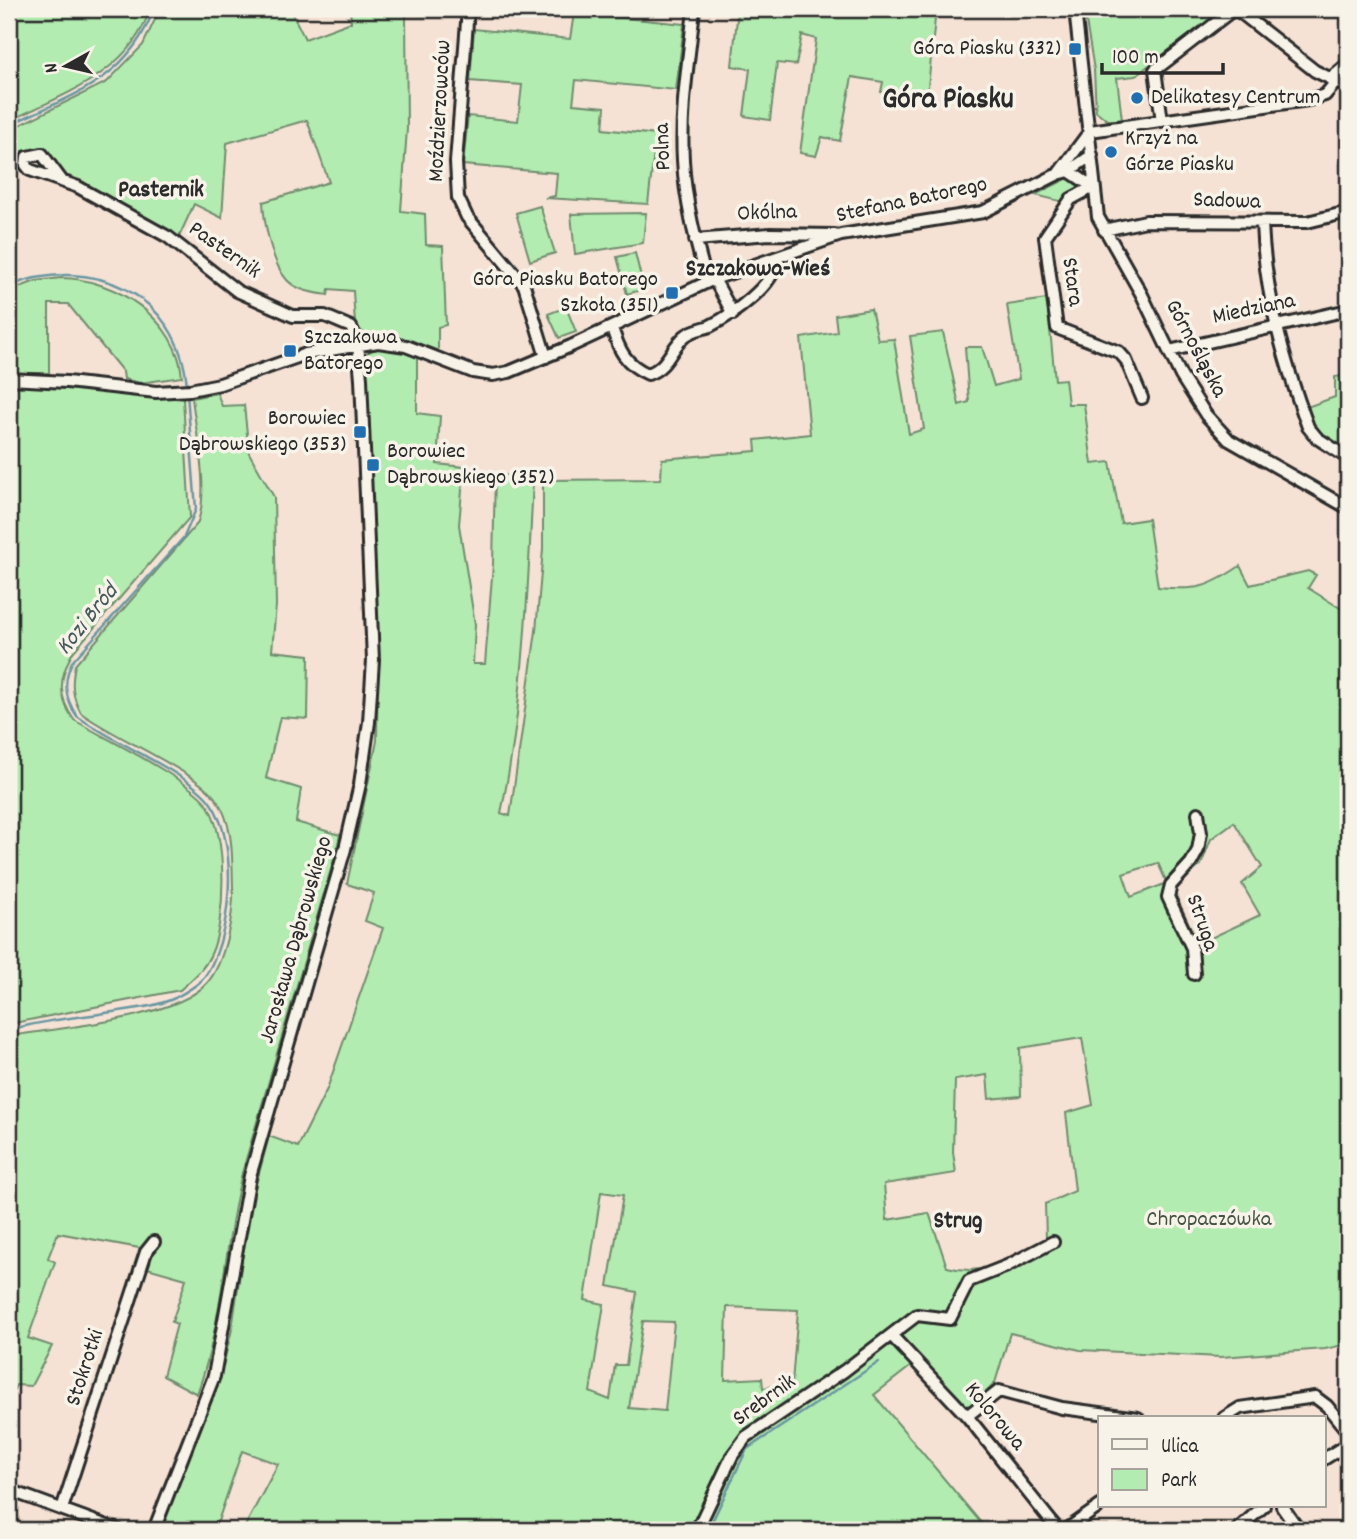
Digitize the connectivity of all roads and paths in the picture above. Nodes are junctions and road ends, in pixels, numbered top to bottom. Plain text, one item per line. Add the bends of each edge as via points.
1 (468, 9) edge
2 (694, 9) edge
3 (1074, 9) edge
4 (1235, 9) edge
5 (1348, 64) edge
6 (1333, 81) junction
7 (1348, 87) edge
8 (1162, 121) junction
9 (1090, 131) junction
10 (1076, 152) junction
11 (1092, 155) junction
12 (1064, 172) junction
13 (62, 181) dead end
14 (1093, 187) junction
15 (1348, 212) edge
16 (1262, 224) junction
17 (1104, 230) junction
18 (841, 235) junction
19 (695, 240) junction
20 (776, 258) junction
21 (711, 281) junction
22 (1348, 310) edge
23 (733, 314) junction
24 (1276, 327) junction
25 (611, 328) junction
26 (358, 344) junction
27 (1168, 351) junction
28 (546, 358) junction
29 (9, 380) edge
30 (1142, 398) dead end
31 (1348, 458) edge
32 (1346, 503) edge
33 (1198, 813) dead end
34 (1194, 974) dead end
35 (154, 1242) dead end
36 (1053, 1242) dead end
37 (891, 1335) junction
38 (967, 1416) junction
39 (1123, 1416) edge
40 (1227, 1416) edge
41 (1348, 1432) edge
42 (1348, 1444) edge
43 (1326, 1458) edge
44 (9, 1490) edge
45 (1098, 1507) edge
46 (1263, 1508) edge
47 (1283, 1508) edge
48 (62, 1509) junction
49 (118, 1530) edge
50 (154, 1530) edge
51 (697, 1530) edge
52 (1058, 1530) edge
53 (1066, 1530) edge
54 (1237, 1530) edge
55 (1299, 1530) edge

1 - 28 street, Moździerzowców via 456,162 458,198 467,217 524,285
2 - 19 street, Polna via 682,141
3 - 9 street, Górnośląska
4 - 6 street
4 - 8 street via 1155,70
5 - 6 street
6 - 7 street
6 - 8 street via 1319,97
8 - 9 street
9 - 10 street, Stefana Batorego
9 - 11 street, Górnośląska
10 - 11 street
10 - 12 street, Stefana Batorego
11 - 12 street, Stefana Batorego
11 - 14 street, Górnośląska
12 - 14 street
12 - 18 street, Stefana Batorego via 983,212
13 - 26 street, Pasternik via 168,237 237,291 293,316 343,321 355,332
14 - 17 street, Górnośląska
14 - 30 street, Stara via 1070,199 1045,237 1057,328 1119,352
15 - 16 street, Sadowa via 1307,222
16 - 17 street, Sadowa via 1146,221
16 - 24 street
17 - 27 street, Górnośląska
18 - 19 street, Okólna
18 - 20 street, Stefana Batorego
19 - 21 street, Polna
20 - 21 street, Stefana Batorego
20 - 23 street via 765,282
21 - 23 street, Polna
21 - 25 street, Stefana Batorego
22 - 24 street, Miedziana
23 - 25 street via 690,332 667,362 648,374 621,355
24 - 27 street, Miedziana
24 - 31 street via 1312,434
25 - 28 street, Stefana Batorego
26 - 28 street, Stefana Batorego via 398,344 486,374 519,369
26 - 29 street, Stefana Batorego via 285,360 200,389
26 - 50 street, Jarosława Dąbrowskiego via 373,660 359,784 345,849 245,1197 214,1376
27 - 32 street, Górnośląska via 1191,395 1229,440
33 - 34 street, Struga via 1198,850 1171,885 1168,897 1192,948
35 - 48 street, Stokrotki via 146,1252
36 - 37 street, Srebrnik via 969,1281 950,1319 917,1315
37 - 38 street, Kolorowa
37 - 51 street, Srebrnik via 746,1437 732,1456
38 - 39 street via 999,1391 1062,1408
38 - 52 street, Kolorowa
40 - 41 street via 1240,1408 1315,1397
42 - 43 street
44 - 48 street
45 - 53 street
46 - 54 street
47 - 55 street
48 - 49 street

